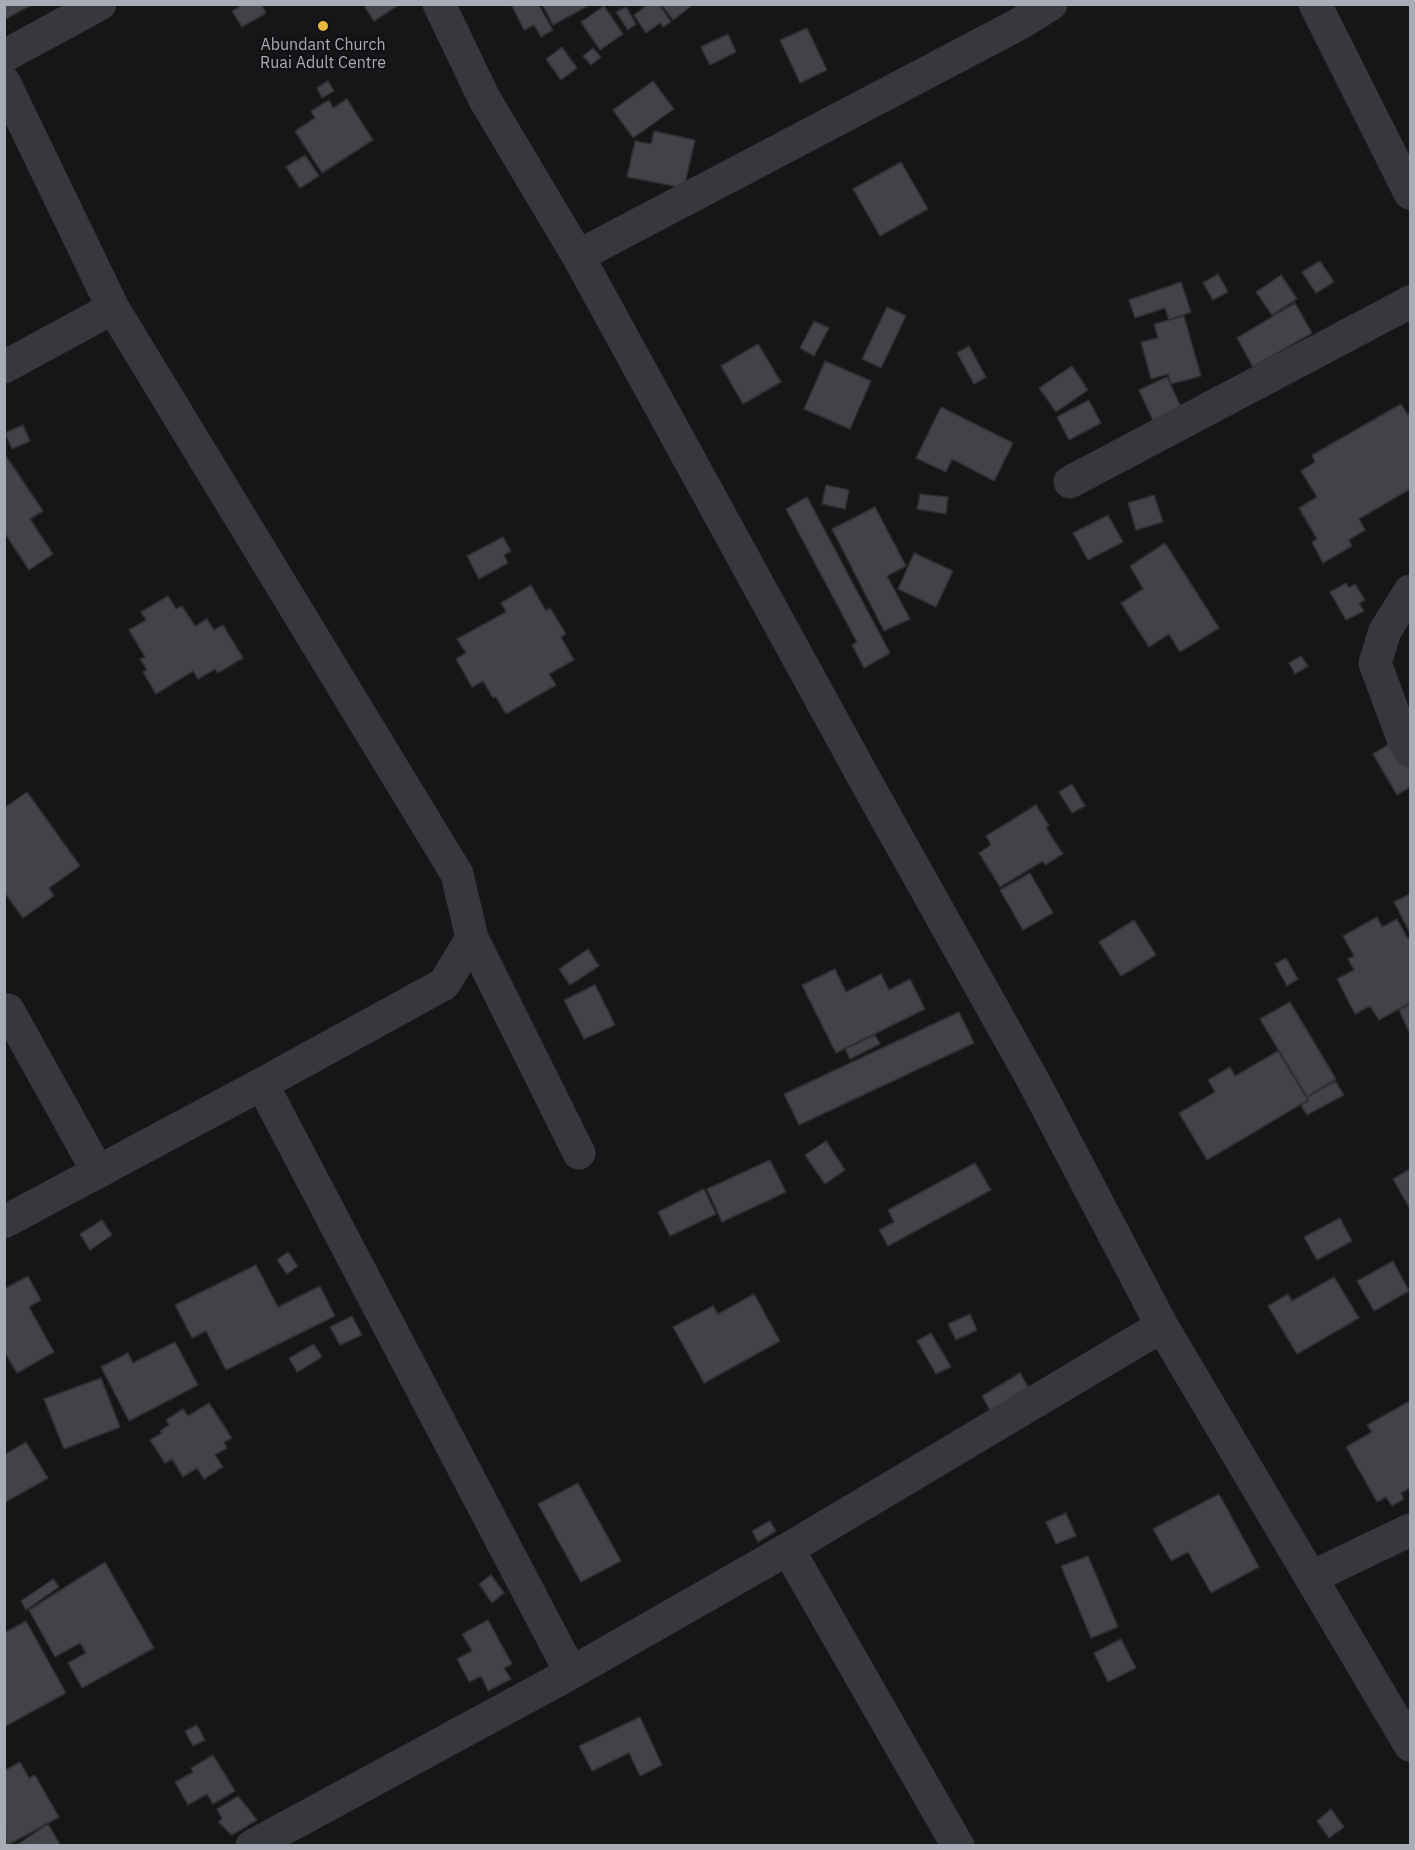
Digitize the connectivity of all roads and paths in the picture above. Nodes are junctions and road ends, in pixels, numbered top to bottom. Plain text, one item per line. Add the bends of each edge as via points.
1 (100, 4) edge
2 (439, 4) edge
3 (1052, 4) edge
4 (1315, 4) edge
5 (1015, 14) edge
6 (4, 56) edge
7 (4, 82) edge
8 (1410, 193) edge
9 (578, 256) junction
10 (1410, 302) edge
11 (113, 308) junction
12 (4, 367) edge
13 (1070, 482) dead end
14 (1410, 591) edge
15 (1410, 752) edge
16 (472, 938) junction
17 (8, 1010) dead end
18 (262, 1084) junction
19 (579, 1153) dead end
20 (98, 1172) junction
21 (4, 1222) edge
22 (1162, 1326) junction
23 (1410, 1530) edge
24 (788, 1549) junction
25 (1312, 1577) junction
26 (571, 1673) junction
27 (1410, 1744) edge
28 (252, 1845) edge
29 (958, 1845) edge

1 - 6 street
2 - 9 street via 484,98
3 - 5 street
4 - 8 street
5 - 9 street
7 - 11 street
9 - 22 street via 1034,1082
10 - 13 street
11 - 12 street
11 - 16 street via 457,874
14 - 15 street via 1385,631 1376,663
16 - 18 street via 444,984
16 - 19 street
17 - 20 street
18 - 20 street
18 - 26 street
20 - 21 street
22 - 24 street
22 - 25 street
23 - 25 street
24 - 26 street
24 - 29 street
25 - 27 street
26 - 28 street

